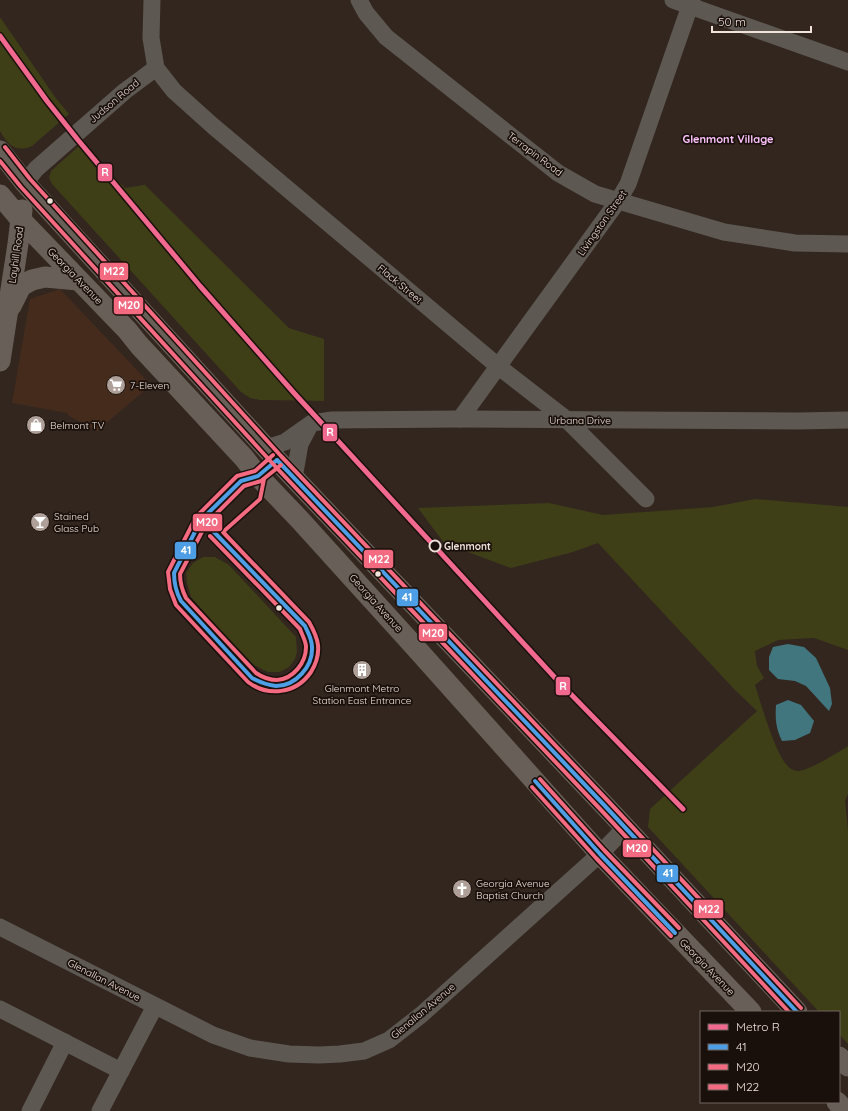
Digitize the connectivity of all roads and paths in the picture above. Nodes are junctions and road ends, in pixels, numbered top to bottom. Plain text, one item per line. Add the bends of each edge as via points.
1 (152, 0) edge
2 (359, 0) edge
3 (673, 0) edge
4 (691, 3) edge
5 (848, 62) edge
6 (156, 68) junction
7 (0, 151) edge
8 (25, 183) junction
9 (2, 201) edge
10 (618, 202) junction
11 (21, 220) junction
12 (848, 244) edge
13 (78, 280) junction
14 (7, 316) junction
15 (0, 361) edge
16 (499, 367) junction
17 (460, 419) junction
18 (566, 420) junction
19 (848, 420) edge
20 (312, 423) junction
21 (266, 448) junction
22 (294, 478) junction
23 (646, 499) dead end
24 (625, 828) junction
25 (600, 854) junction
26 (0, 927) edge
27 (155, 1006) junction
28 (0, 1009) edge
29 (749, 1011) edge
30 (796, 1011) edge
31 (65, 1042) junction
32 (840, 1058) edge
33 (848, 1066) edge
34 (121, 1071) junction
35 (838, 1103) edge
36 (30, 1111) edge
37 (100, 1111) edge
38 (845, 1111) edge

1 - 6 street via 150,38
2 - 10 street, Terrapin Road via 386,38 558,173 595,194
3 - 4 street
4 - 5 street
4 - 10 street, Livingston Street via 628,184
6 - 8 street, Judson Road via 125,91 36,169
6 - 16 street, Flack Street via 174,90 213,126
7 - 8 main road
8 - 9 main road
8 - 11 main road, Layhill Road
8 - 21 main road
9 - 11 main road, Georgia Avenue
10 - 12 street, Terrapin Road via 724,232 795,243
10 - 16 street, Livingston Street
11 - 13 main road, Georgia Avenue
11 - 14 main road, Layhill Road
13 - 14 main road via 45,277 32,280 21,286
13 - 25 main road, Georgia Avenue via 244,458
14 - 15 main road, Layhill Road
16 - 17 street, Livingston Street
16 - 18 street, Flack Street
17 - 18 street, Urbana Drive
17 - 20 street, Urbana Drive via 332,420
18 - 19 street, Urbana Drive
18 - 23 street, Flack Street
20 - 21 street, Urbana Drive via 285,442
20 - 22 street via 300,444
21 - 22 main road
22 - 24 main road
24 - 25 street, Glenallan Avenue
24 - 30 main road
25 - 27 street, Glenallan Avenue via 421,1015 389,1040 364,1051 320,1055 289,1054 250,1048 212,1035
25 - 29 main road, Georgia Avenue
26 - 27 street, Glenallan Avenue
27 - 34 street
28 - 31 street
31 - 34 street
31 - 36 street
32 - 33 main road
34 - 37 street
35 - 38 main road

